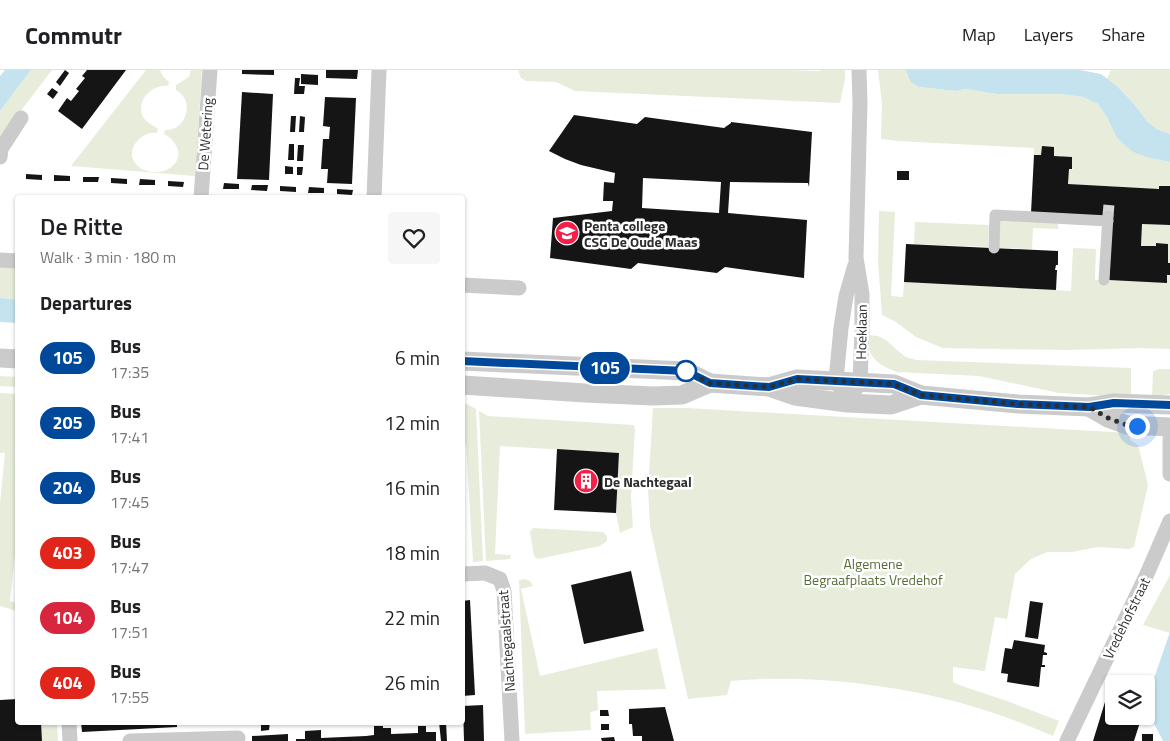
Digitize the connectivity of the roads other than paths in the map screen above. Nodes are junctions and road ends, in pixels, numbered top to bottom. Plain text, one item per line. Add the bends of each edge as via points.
1 (210, 70) edge
2 (380, 70) edge
3 (859, 70) edge
4 (21, 118) dead end
5 (0, 157) edge
6 (201, 195) edge
7 (374, 195) edge
8 (994, 248) dead end
9 (856, 258) junction
10 (0, 260) edge
11 (15, 261) edge
12 (1104, 280) dead end
13 (465, 285) edge
14 (519, 288) dead end
15 (0, 358) edge
16 (15, 359) edge
17 (465, 361) edge
18 (836, 380) junction
19 (860, 382) junction
20 (710, 383) junction
21 (465, 385) edge
22 (769, 387) junction
23 (921, 395) junction
24 (847, 403) junction
25 (1170, 405) edge
26 (1089, 407) junction
27 (1170, 427) edge
28 (1170, 439) edge
29 (1170, 474) edge
30 (1170, 521) edge
31 (465, 574) edge
32 (69, 725) edge
33 (238, 734) edge
34 (70, 741) edge
35 (130, 741) edge
36 (512, 741) edge
37 (1067, 741) edge

1 - 6 street, De Wetering
2 - 7 street
3 - 9 street, Hoeklaan
4 - 5 street via 1,149
8 - 12 street via 995,216 1108,219
9 - 18 street, Hoeklaan via 846,296
9 - 19 street, Hoeklaan via 862,294
10 - 11 street
13 - 14 street
15 - 16 street
17 - 20 street via 686,371
18 - 19 street
18 - 22 street via 797,379
18 - 24 street
19 - 23 street via 894,384
19 - 24 street, Hoeklaan
20 - 21 street via 682,395 652,396
20 - 22 street
22 - 24 street via 794,396
23 - 24 street via 891,405
23 - 26 street
25 - 26 street via 1114,403
26 - 27 street via 1127,425
28 - 29 street
30 - 37 street, Vredehofstraat
31 - 36 street, Nachtegaalstraat via 485,573 500,579 504,591
32 - 34 street
33 - 35 street

